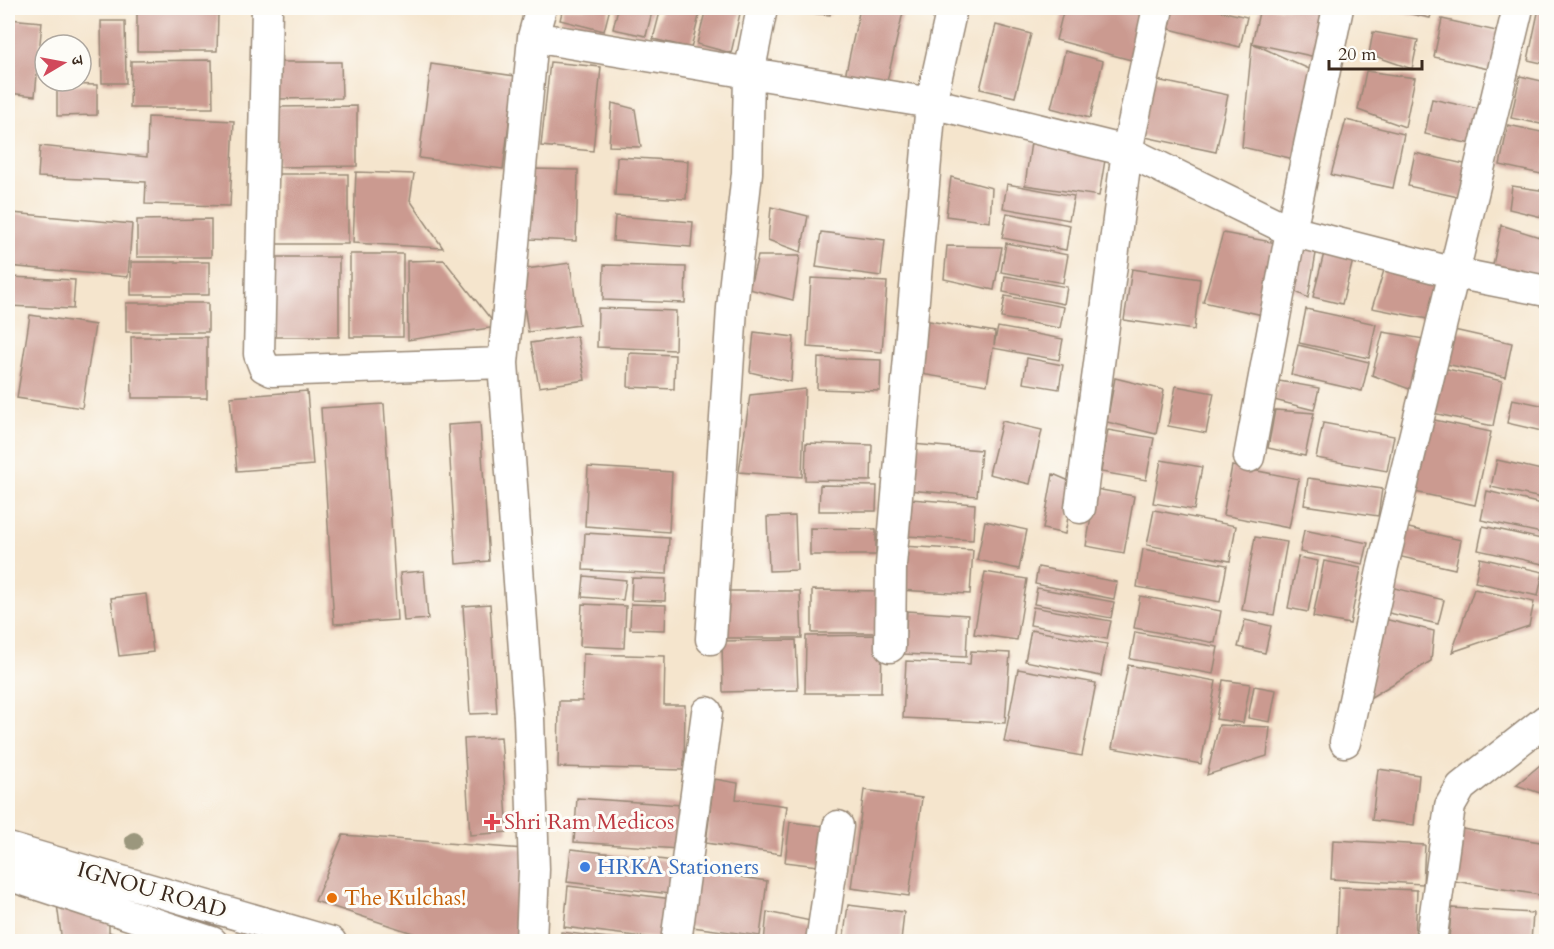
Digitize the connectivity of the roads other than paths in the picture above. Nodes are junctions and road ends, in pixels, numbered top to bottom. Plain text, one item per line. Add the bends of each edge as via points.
1 (267, 8) edge
2 (541, 8) edge
3 (762, 8) edge
4 (952, 8) edge
5 (1158, 8) edge
6 (1338, 8) edge
7 (1518, 8) edge
8 (534, 37) junction
9 (749, 74) junction
10 (931, 103) junction
11 (1127, 151) junction
12 (1291, 231) junction
13 (1455, 273) junction
14 (1546, 291) edge
15 (503, 363) junction
16 (1249, 457) dead end
17 (1080, 508) dead end
18 (711, 639) dead end
19 (890, 646) dead end
20 (707, 712) dead end
21 (1546, 721) edge
22 (1345, 742) dead end
23 (838, 826) dead end
24 (8, 848) edge
25 (8, 874) edge
26 (212, 942) edge
27 (331, 942) edge
28 (531, 942) edge
29 (676, 942) edge
30 (821, 942) edge
31 (1431, 942) edge

1 - 15 street via 259,354 264,367 272,371
2 - 8 street
3 - 9 street
4 - 10 street
5 - 11 street
6 - 12 street
7 - 13 street
8 - 9 street
8 - 15 street
9 - 10 street
9 - 18 street via 747,172 732,308
10 - 11 street
10 - 19 street via 891,565
11 - 12 street
11 - 17 street
12 - 13 street
12 - 16 street
13 - 14 street
13 - 22 street via 1380,576
15 - 28 street via 529,718 534,869
20 - 29 street
21 - 31 street via 1461,787 1450,806
23 - 30 street
24 - 27 street, IGNOU ROAD
25 - 26 street, IGNOU ROAD

